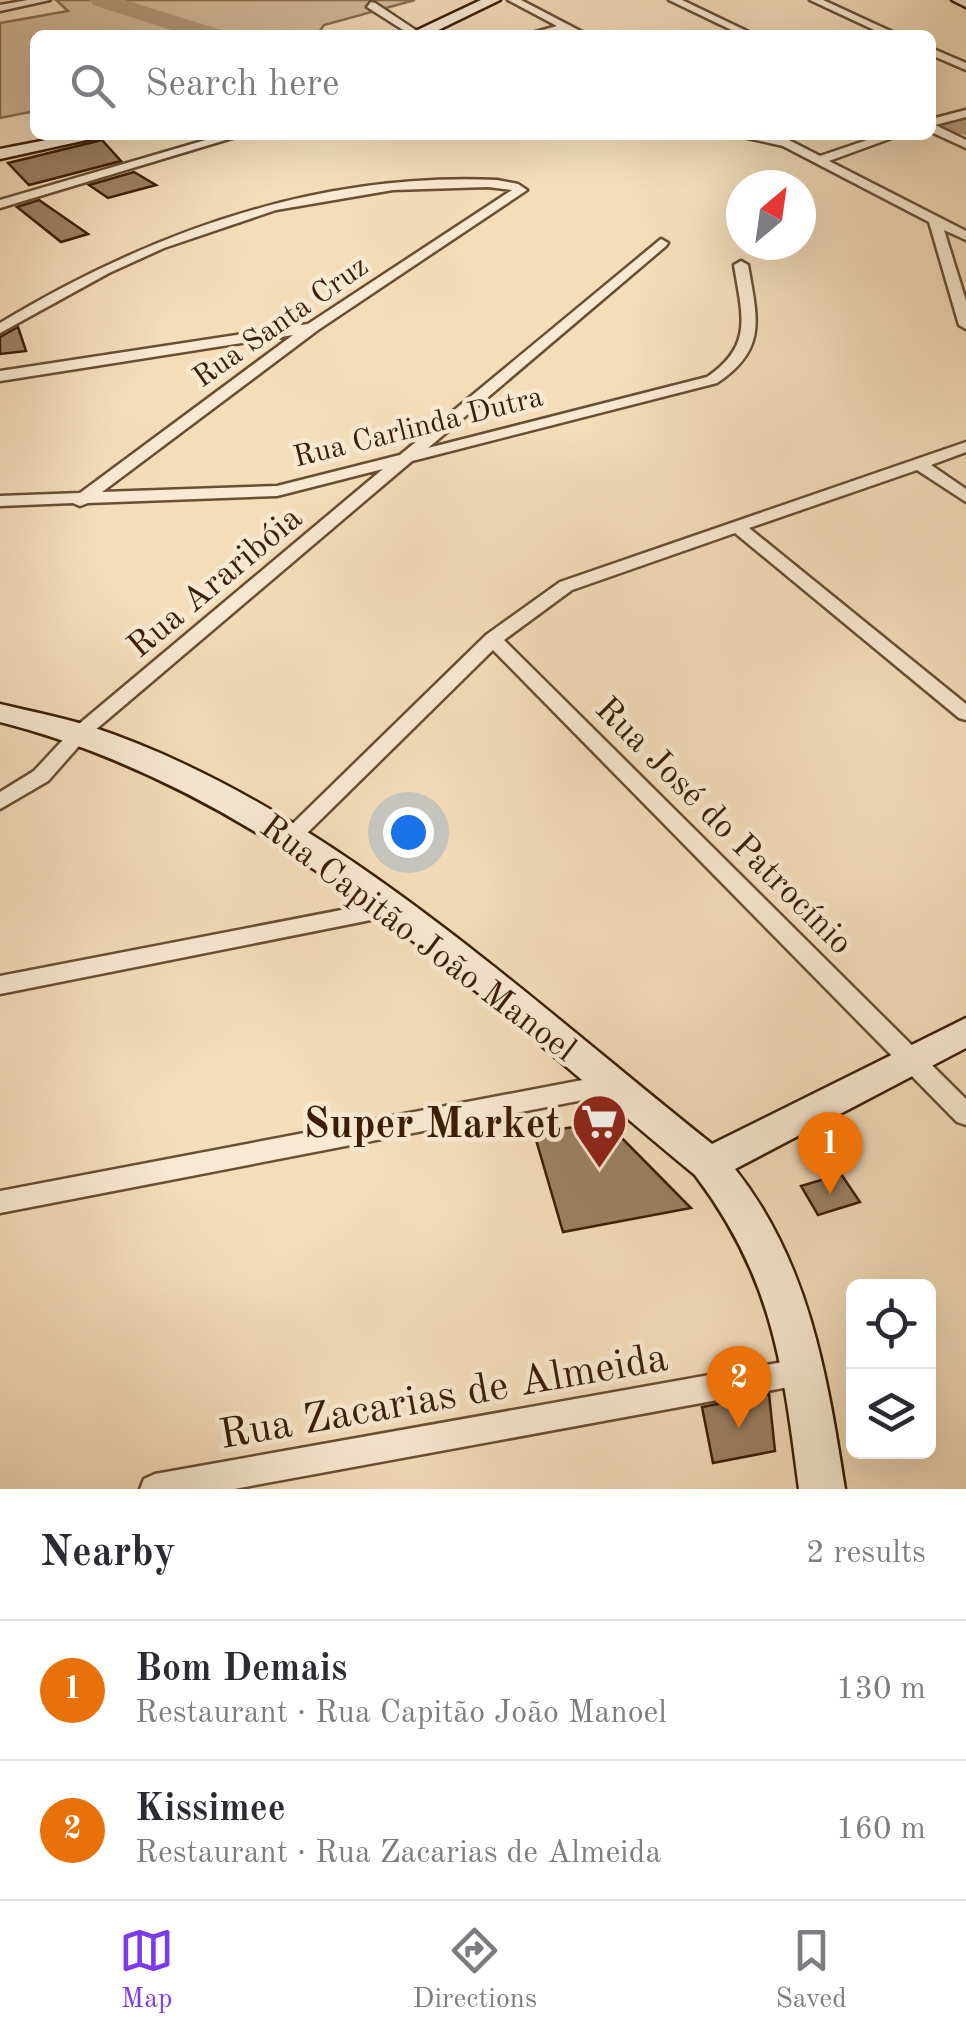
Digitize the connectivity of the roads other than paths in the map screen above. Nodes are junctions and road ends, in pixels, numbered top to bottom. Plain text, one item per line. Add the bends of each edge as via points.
1 (45, 0) edge
2 (493, 0) edge
3 (512, 0) edge
4 (674, 0) edge
5 (816, 0) edge
6 (959, 0) edge
7 (966, 3) edge
8 (371, 5) dead end
9 (0, 8) edge
10 (568, 27) junction
11 (409, 30) edge
12 (428, 30) edge
13 (554, 30) edge
14 (574, 30) edge
15 (739, 30) edge
16 (883, 30) edge
17 (936, 53) edge
18 (966, 67) edge
19 (966, 113) edge
20 (936, 122) edge
21 (936, 125) edge
22 (74, 140) edge
23 (219, 140) edge
24 (766, 140) edge
25 (779, 140) edge
26 (879, 140) edge
27 (787, 144) junction
28 (966, 144) edge
29 (0, 154) edge
30 (820, 160) junction
31 (0, 204) edge
32 (935, 220) junction
33 (966, 236) edge
34 (660, 243) dead end
35 (740, 264) dead end
36 (966, 325) edge
37 (313, 328) junction
38 (0, 329) edge
39 (0, 376) edge
40 (966, 446) edge
41 (409, 456) junction
42 (918, 463) junction
43 (966, 496) edge
44 (0, 500) edge
45 (80, 500) junction
46 (736, 525) junction
47 (493, 639) junction
48 (0, 713) edge
49 (966, 714) edge
50 (80, 733) junction
51 (0, 802) edge
52 (291, 836) junction
53 (393, 908) junction
54 (0, 985) edge
55 (966, 1032) edge
56 (912, 1058) junction
57 (614, 1084) junction
58 (966, 1115) edge
59 (709, 1164) junction
60 (0, 1202) edge
61 (805, 1371) junction
62 (155, 1489) edge
63 (822, 1489) edge

1 - 9 street
2 - 12 main road
3 - 10 street
4 - 15 street
5 - 16 street
6 - 7 main road
8 - 11 street
10 - 13 street
10 - 14 street
17 - 18 street
19 - 20 street
21 - 28 street
22 - 29 main road
23 - 31 street
24 - 27 street
25 - 27 street
26 - 30 street
27 - 30 street
30 - 32 street
32 - 33 street
32 - 36 street
34 - 41 street, Rua Araribóia
35 - 41 street, Rua Carlinda Dutra via 750,330 734,368 712,380
37 - 38 street, Rua Santa Cruz via 520,190 503,184 394,186 240,214 107,265
37 - 39 street
37 - 45 street, Rua Santa Cruz
40 - 42 street
41 - 45 street, Rua Carlinda Dutra via 277,491
41 - 50 street, Rua Araribóia
42 - 43 street
42 - 46 street
44 - 45 street, Rua Carlinda Dutra
46 - 47 street via 566,586
46 - 49 street
47 - 52 street
47 - 56 street, Rua José do Patrocínio
48 - 50 main road, Rua Capitão João Manoel
50 - 51 street, Rua Araribóia via 41,776
50 - 52 main road, Rua Capitão João Manoel via 194,782
52 - 53 main road, Rua Capitão João Manoel
53 - 54 street
53 - 57 main road, Rua Capitão João Manoel
55 - 56 main road
56 - 58 street, Rua José do Patrocínio
56 - 59 main road
57 - 59 main road, Rua Capitão João Manoel
57 - 60 street
59 - 61 main road, Rua Capitão João Manoel via 764,1239
61 - 62 street, Rua Zacarias de Almeida
61 - 63 main road, Rua Capitão João Manoel

